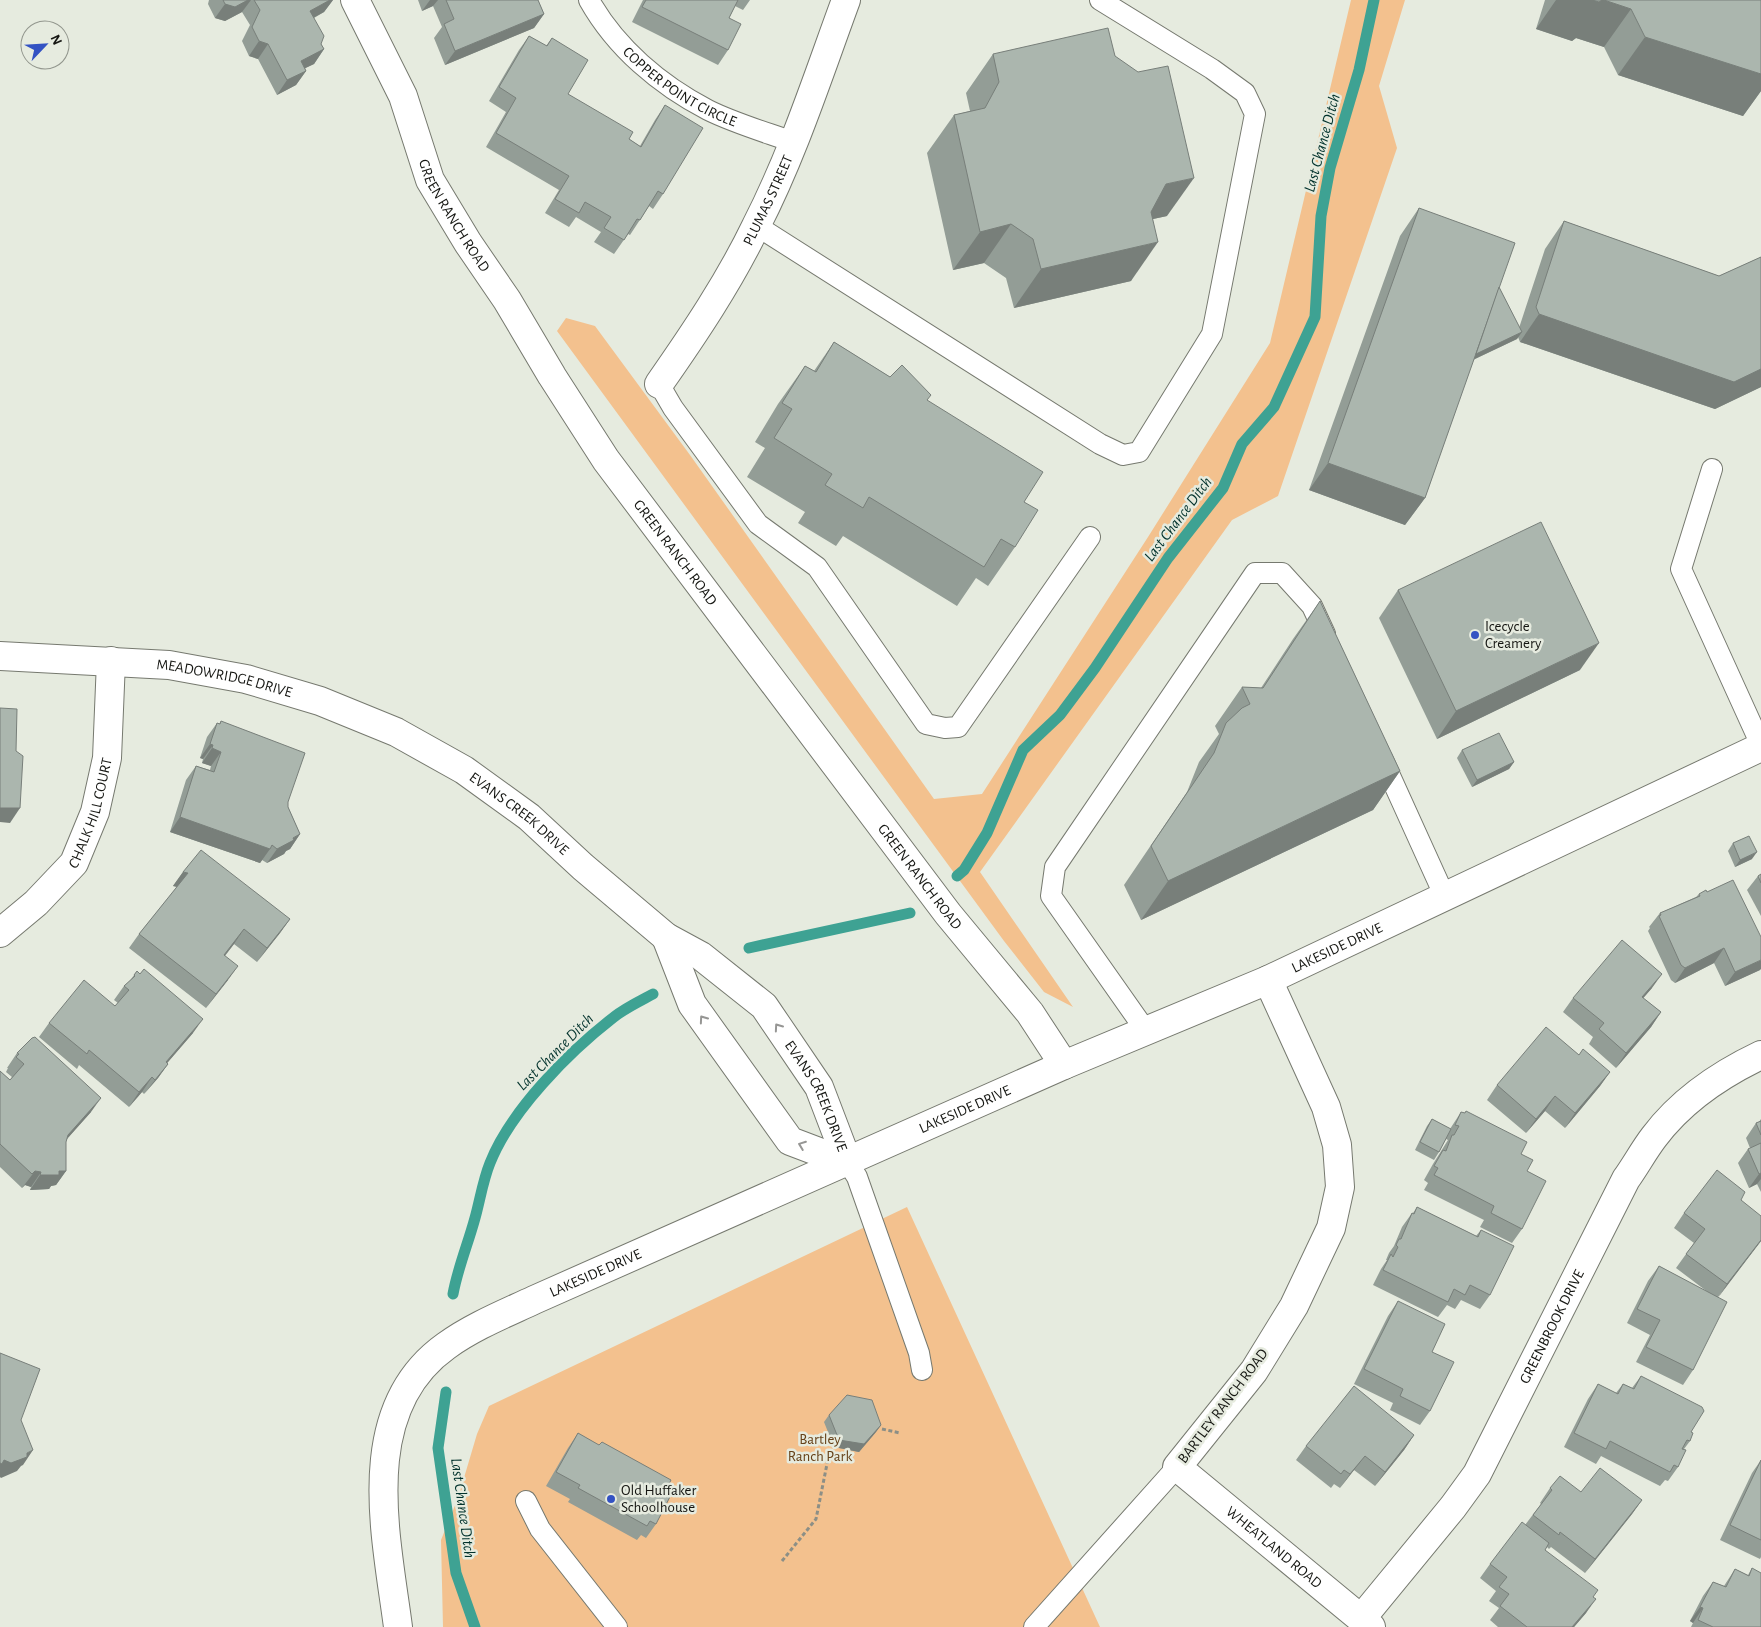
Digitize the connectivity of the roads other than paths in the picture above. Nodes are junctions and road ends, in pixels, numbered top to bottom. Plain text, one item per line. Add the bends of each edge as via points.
1 (355, 0) edge
2 (589, 0) edge
3 (846, 0) edge
4 (1100, 0) edge
5 (793, 142) junction
6 (756, 226) junction
7 (658, 384) joint
8 (1712, 469) dead end
9 (1090, 537) dead end
10 (1332, 651) edge
11 (0, 656) edge
12 (111, 661) junction
13 (1373, 740) edge
14 (1761, 746) edge
15 (436, 755) joint
16 (1445, 897) junction
17 (0, 933) edge
18 (666, 937) junction
19 (1268, 980) junction
20 (1146, 1031) junction
21 (1761, 1055) edge
22 (1064, 1065) junction
23 (848, 1163) junction
24 (922, 1370) dead end
25 (1177, 1467) junction
26 (526, 1501) dead end
27 (1366, 1623) edge
28 (398, 1627) edge
29 (617, 1627) edge
30 (1034, 1627) edge

1 - 22 street, GREEN RANCH ROAD via 403,96 430,180 606,460 948,914 1030,1013
2 - 5 lane, COPPER POINT CIRCLE via 626,50 666,85 709,110
3 - 5 street, PLUMAS STREET
4 - 6 lane via 1245,93 1255,114 1212,334 1139,452 1122,456 1100,444
5 - 6 street, PLUMAS STREET
6 - 7 street, PLUMAS STREET via 722,290
7 - 9 lane via 758,524 818,567 926,724 958,727
8 - 14 lane via 1681,569
10 - 20 lane via 1312,606 1282,573 1255,573 1055,867 1051,896
11 - 12 street, MEADOWRIDGE DRIVE
12 - 15 street, MEADOWRIDGE DRIVE via 169,665 246,679 320,701 396,732
12 - 17 street, CHALK HILL COURT via 107,758 95,812 74,863 36,903
13 - 16 lane
14 - 16 street, LAKESIDE DRIVE
15 - 18 street, EVANS CREEK DRIVE via 464,770 529,817
16 - 19 street, LAKESIDE DRIVE
23 -> 18 street, EVANS CREEK DRIVE via 819,1087 764,1006 700,956
23 -> 18 street, EVANS CREEK DRIVE via 790,1141 692,1004
19 - 20 street, LAKESIDE DRIVE
19 - 25 street, BARTLEY RANCH ROAD via 1326,1108 1338,1145 1340,1187 1332,1228 1294,1306 1254,1371
20 - 22 street, LAKESIDE DRIVE
21 - 27 street, GREENBROOK DRIVE via 1734,1068 1692,1098 1655,1136 1626,1179 1477,1474
22 - 23 street, LAKESIDE DRIVE
23 - 24 lane via 857,1177 872,1218
23 - 28 street, LAKESIDE DRIVE via 502,1315 462,1335 429,1360 400,1399 391,1421 384,1464 389,1556
25 - 27 street, WHEATLAND ROAD
25 - 30 lane, BARTLEY RANCH ROAD
26 - 29 lane via 540,1529

